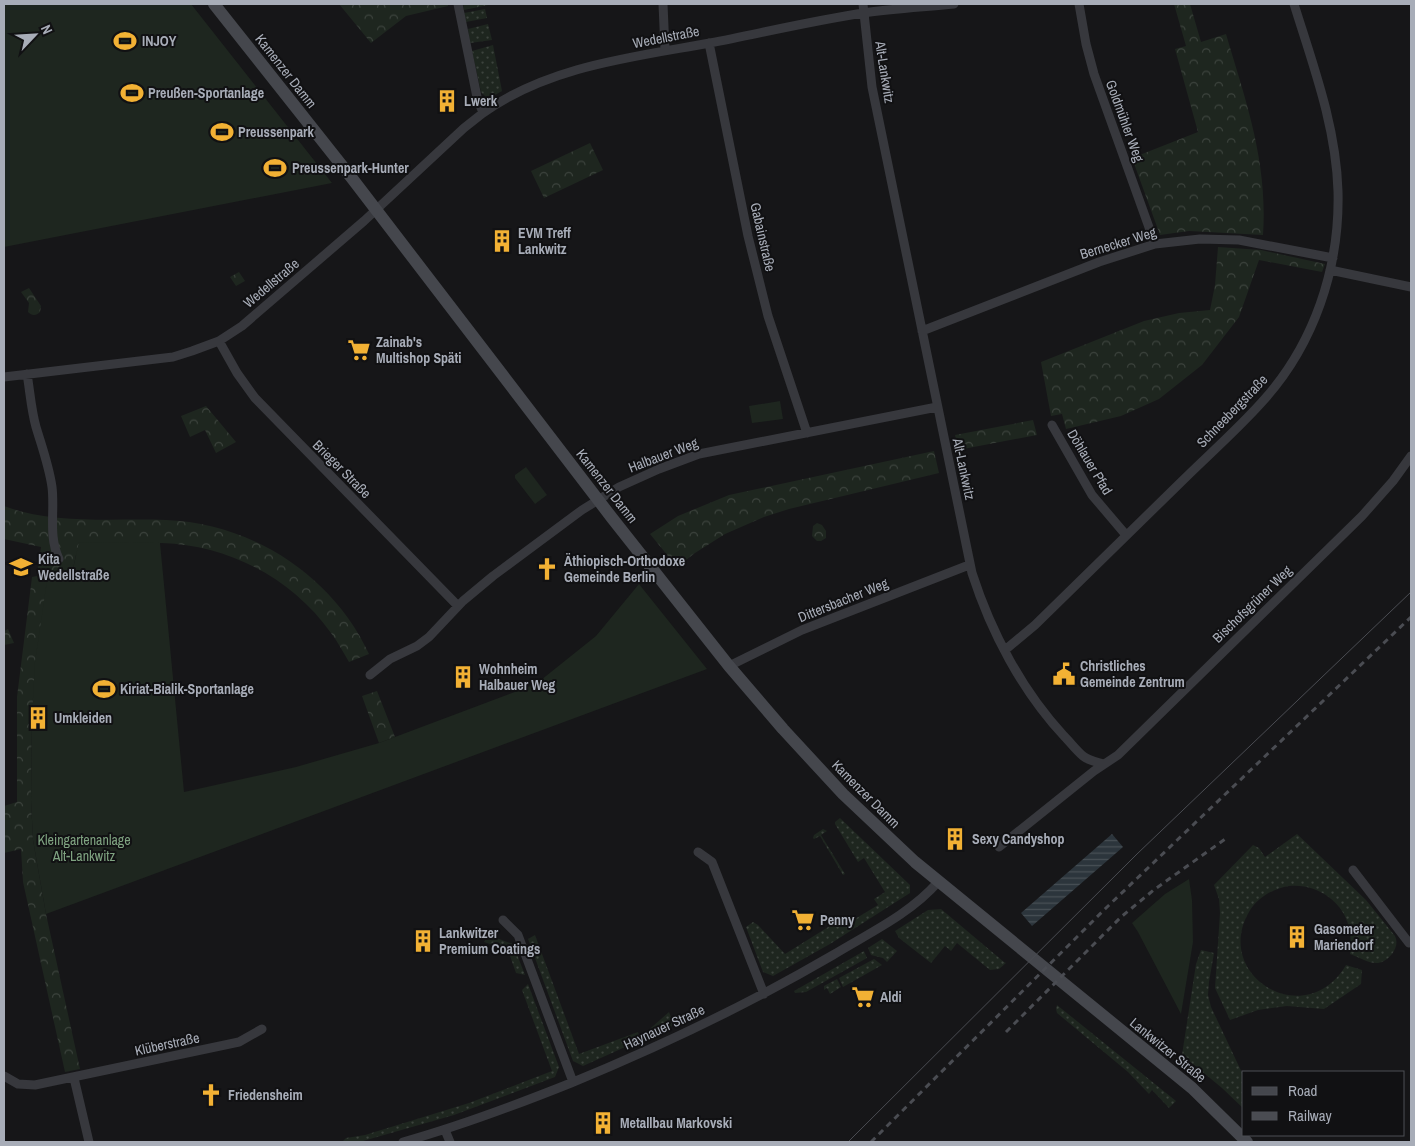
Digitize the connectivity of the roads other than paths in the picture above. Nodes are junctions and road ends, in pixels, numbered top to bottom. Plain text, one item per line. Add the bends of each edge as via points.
1 (214, 4) edge
2 (458, 4) edge
3 (663, 4) edge
4 (954, 4) edge
5 (1079, 4) edge
6 (1294, 4) edge
7 (863, 8) edge
8 (709, 43) junction
9 (665, 50) junction
10 (483, 112) junction
11 (376, 210) junction
12 (1155, 244) junction
13 (1332, 258) junction
14 (1330, 270) junction
15 (1411, 287) edge
16 (922, 331) junction
17 (219, 341) junction
18 (27, 374) junction
19 (4, 377) edge
20 (937, 407) junction
21 (1052, 425) dead end
22 (807, 433) junction
23 (1411, 456) edge
24 (598, 500) junction
25 (1126, 535) junction
26 (59, 559) dead end
27 (969, 565) junction
28 (458, 606) junction
29 (1005, 650) junction
30 (730, 666) junction
31 (370, 675) dead end
32 (1104, 764) junction
33 (999, 847) dead end
34 (698, 852) dead end
35 (1353, 870) dead end
36 (938, 882) junction
37 (503, 920) dead end
38 (1411, 941) edge
39 (1018, 947) joint
40 (764, 994) junction
41 (262, 1028) dead end
42 (4, 1076) edge
43 (74, 1078) junction
44 (573, 1082) junction
45 (445, 1130) junction
46 (89, 1142) edge
47 (403, 1142) edge
48 (450, 1142) edge
49 (1247, 1142) edge

1 - 11 main road, Kamenzer Damm
2 - 10 street
3 - 9 street
4 - 7 street, Wedellstraße
5 - 12 street, Goldmühler Weg via 1094,74
6 - 13 street, Schneebergstraße via 1333,141 1338,210
7 - 8 street, Wedellstraße
7 - 16 street, Alt-Lankwitz via 872,87
8 - 9 street, Wedellstraße
8 - 22 street, Gabainstraße via 750,246 768,316
9 - 10 street, Wedellstraße via 547,79
10 - 11 street, Wedellstraße
11 - 17 street, Wedellstraße via 242,326
11 - 24 main road, Kamenzer Damm
12 - 13 street, Bernecker Weg via 1200,239 1239,240
12 - 16 street, Bernecker Weg via 1093,264
13 - 14 street, Schneebergstraße
14 - 15 street
14 - 25 street, Schneebergstraße via 1312,326 1296,356 1270,392
16 - 20 street, Alt-Lankwitz
17 - 18 street, Wedellstraße via 173,357
17 - 28 street, Brieger Straße via 254,398
18 - 19 street, Wedellstraße
18 - 26 street via 35,420 50,474 54,501 53,542
20 - 22 street, Halbauer Weg
20 - 27 street, Alt-Lankwitz
21 - 25 street, Döhlauer Pfad via 1092,495
22 - 24 street, Halbauer Weg via 724,448 685,459 619,487
23 - 32 street, Bischofsgrüner Weg via 1362,516 1124,749
24 - 28 street, Halbauer Weg via 493,576
24 - 30 main road, Kamenzer Damm
25 - 29 street, Schneebergstraße via 1035,625
27 - 29 street, Alt-Lankwitz via 986,613
27 - 30 street, Dittersbacher Weg via 802,630
28 - 31 street, Halbauer Weg via 429,638 390,659
29 - 32 street, Alt-Lankwitz via 1055,726 1083,756
30 - 36 main road, Kamenzer Damm via 833,784
32 - 33 street
34 - 40 street via 712,862
35 - 38 street via 1409,943
36 - 39 main road, Kamenzer Damm
36 - 40 street, Haynauer Straße via 926,897 883,926
37 - 44 street via 518,935
39 - 49 main road, Lankwitzer Straße via 1192,1088
40 - 44 street, Haynauer Straße
41 - 43 street, Klüberstraße via 239,1042
42 - 43 street, Klüberstraße via 26,1086
43 - 46 street
44 - 45 street, Haynauer Straße
45 - 47 street, Haynauer Straße
45 - 48 street

